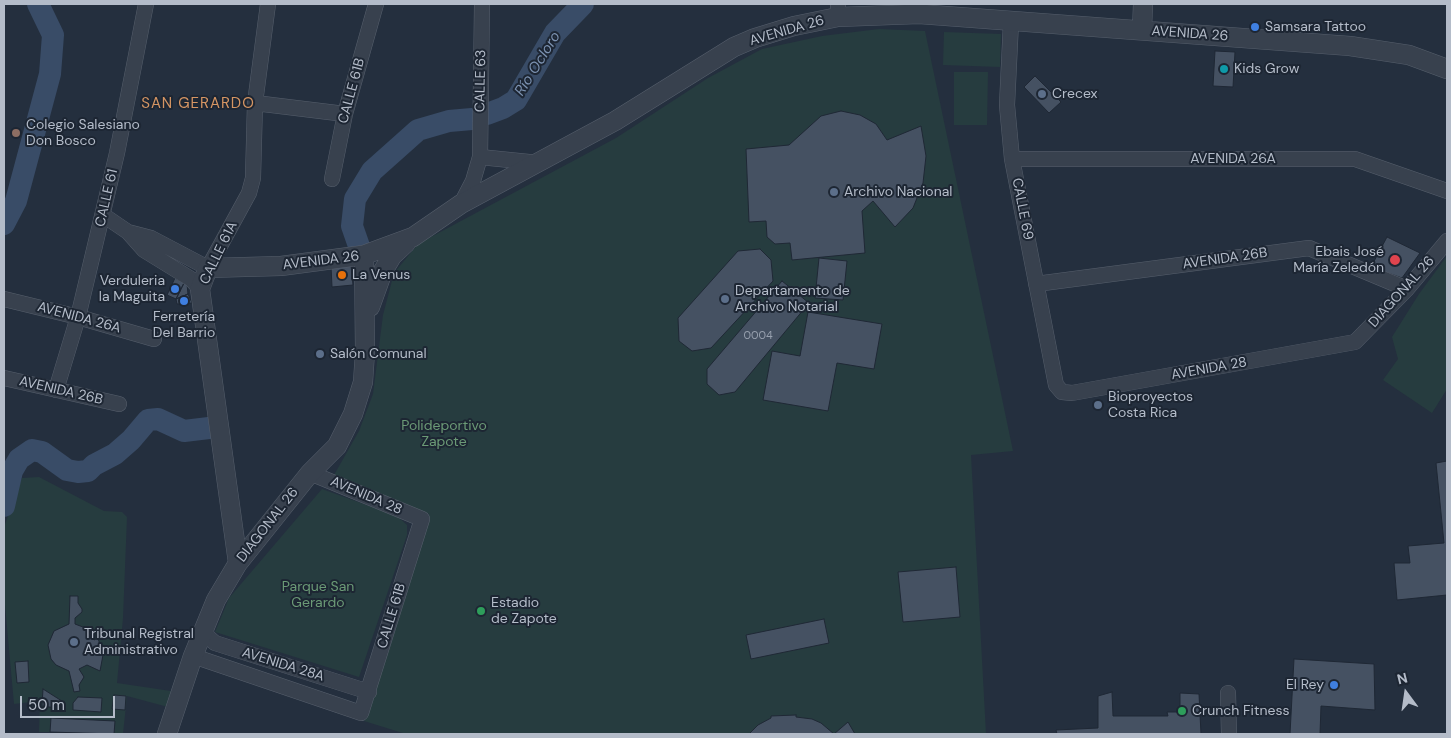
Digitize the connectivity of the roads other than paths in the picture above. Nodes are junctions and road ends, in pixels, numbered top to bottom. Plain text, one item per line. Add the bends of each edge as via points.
1 (146, 4) edge
2 (268, 4) edge
3 (376, 4) edge
4 (482, 4) edge
5 (1144, 4) edge
6 (838, 10) edge
7 (1011, 22) junction
8 (1142, 30) junction
9 (1447, 69) edge
10 (255, 103) junction
11 (345, 114) junction
12 (480, 157) junction
13 (1012, 159) junction
14 (539, 163) junction
15 (332, 179) dead end
16 (1447, 191) edge
17 (461, 204) junction
18 (103, 215) junction
19 (128, 232) junction
20 (413, 237) junction
21 (1447, 240) edge
22 (364, 256) junction
23 (208, 268) junction
24 (1036, 284) junction
25 (200, 289) junction
26 (1407, 289) junction
27 (4, 299) edge
28 (78, 317) junction
29 (365, 322) junction
30 (154, 339) dead end
31 (1355, 342) joint
32 (4, 378) edge
33 (56, 390) junction
34 (1062, 392) joint
35 (118, 404) dead end
36 (310, 473) junction
37 (232, 508) junction
38 (422, 519) joint
39 (262, 533) junction
40 (238, 564) junction
41 (204, 628) junction
42 (193, 656) junction
43 (368, 692) junction
44 (1228, 693) dead end
45 (361, 713) joint
46 (167, 734) edge
47 (1229, 734) edge

1 - 18 street, CALLE 61
2 - 10 street, CALLE 61A
3 - 11 street, CALLE 61B
4 - 12 street, CALLE 63
5 - 8 street
6 - 7 street, AVENIDA 26
6 - 14 street, AVENIDA 26 via 734,47 615,121
7 - 8 street, AVENIDA 26
7 - 13 street, CALLE 69 via 1007,105
8 - 9 street, AVENIDA 26 via 1350,46 1409,55
10 - 11 street
10 - 23 street, CALLE 61A via 253,178 249,193
11 - 15 street, CALLE 61B
12 - 14 street
12 - 17 street, CALLE 63 via 473,181
13 - 16 street, AVENIDA 26A via 1355,158
13 - 24 street, CALLE 69
14 - 17 street, AVENIDA 26
17 - 20 street, AVENIDA 26
18 - 19 street, AVENIDA 26
18 - 28 street, CALLE 61
19 - 23 street, AVENIDA 26 via 151,238
19 - 25 street, AVENIDA 26 via 144,250 191,279
20 - 22 street, AVENIDA 26
20 - 29 street, DIAGONAL 26 via 392,256
21 - 26 street, DIAGONAL 26
22 - 23 street, AVENIDA 26 via 281,266
22 - 29 street, DIAGONAL 26
23 - 25 street, CALLE 61A
24 - 26 street, AVENIDA 26B via 1309,248
24 - 34 street, CALLE 69 via 1056,385
25 - 37 street, CALLE 61A
26 - 31 street, DIAGONAL 26
27 - 28 street, AVENIDA 26A
28 - 30 street, AVENIDA 26A
28 - 33 street, CALLE 61
29 - 36 street, DIAGONAL 26 via 363,382 353,414 337,446
31 - 34 street, AVENIDA 28 via 1072,394
32 - 33 street, AVENIDA 26B
33 - 35 street, AVENIDA 26B
36 - 38 street, AVENIDA 28
36 - 39 street, DIAGONAL 26
37 - 39 street via 241,524
37 - 40 street, CALLE 61A
38 - 43 street, CALLE 61B
39 - 40 street, DIAGONAL 26
40 - 41 street, DIAGONAL 26 via 216,600
41 - 42 street, DIAGONAL 26
41 - 43 street, AVENIDA 28A via 215,644
42 - 45 street, AVENIDA 28A
42 - 46 street, DIAGONAL 26
43 - 45 street, CALLE 61B
44 - 47 street

